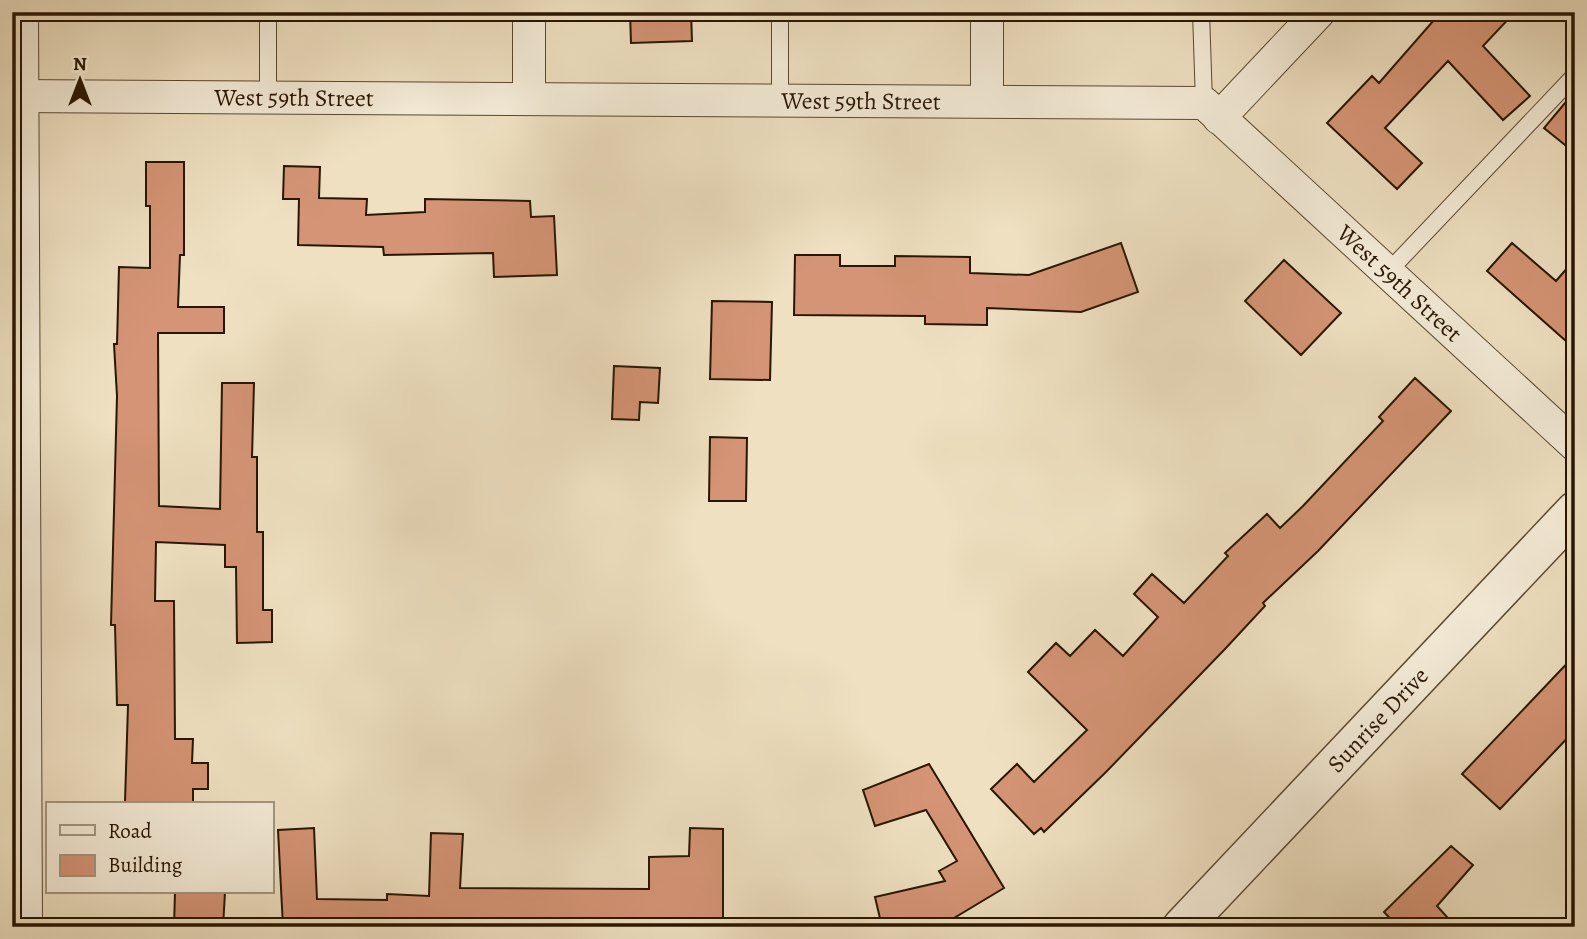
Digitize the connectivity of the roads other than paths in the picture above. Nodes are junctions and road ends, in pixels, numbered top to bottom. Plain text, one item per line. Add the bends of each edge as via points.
1 (22, 12) edge
2 (268, 12) edge
3 (529, 12) edge
4 (780, 12) edge
5 (987, 12) edge
6 (1201, 12) edge
7 (1319, 12) edge
8 (1575, 75) edge
9 (17, 96) edge
10 (268, 97) junction
11 (529, 98) junction
12 (780, 100) junction
13 (987, 101) junction
14 (1212, 110) junction
15 (1387, 272) junction
16 (1575, 445) edge
17 (1575, 511) edge
18 (19, 828) edge
19 (26, 927) edge
20 (1181, 927) edge

1 - 9 street
2 - 10 lane
3 - 11 street
4 - 12 lane
5 - 13 street
6 - 14 lane
7 - 14 street
8 - 15 lane
9 - 10 street, West 59th Street
9 - 18 street
10 - 11 street, West 59th Street
11 - 12 street, West 59th Street
12 - 13 street, West 59th Street
13 - 14 street, West 59th Street
14 - 15 street, West 59th Street
15 - 16 street, West 59th Street
17 - 20 street, Sunrise Drive
18 - 19 street

